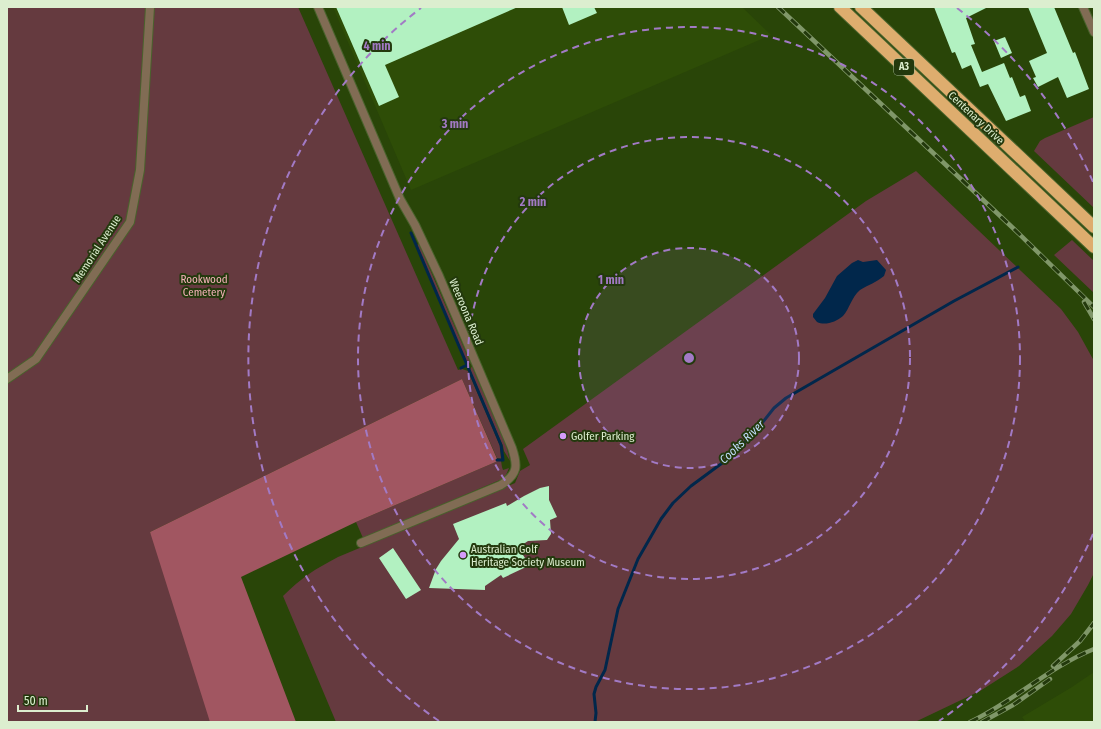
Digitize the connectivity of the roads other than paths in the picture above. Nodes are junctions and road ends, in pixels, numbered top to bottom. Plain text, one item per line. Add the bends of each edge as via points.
1 (150, 7) edge
2 (318, 7) edge
3 (840, 7) edge
4 (861, 7) edge
5 (1083, 7) edge
6 (1094, 32) edge
7 (1094, 227) edge
8 (1093, 246) edge
9 (7, 379) edge
10 (361, 543) dead end

1 - 9 street, Memorial Avenue via 140,170 130,222 36,360
2 - 10 street, Weeroona Road via 400,199 439,276 516,462 516,470 501,485
3 - 8 highway, Centenary Drive / A3
4 - 7 highway, Centenary Drive / A3
5 - 6 street

